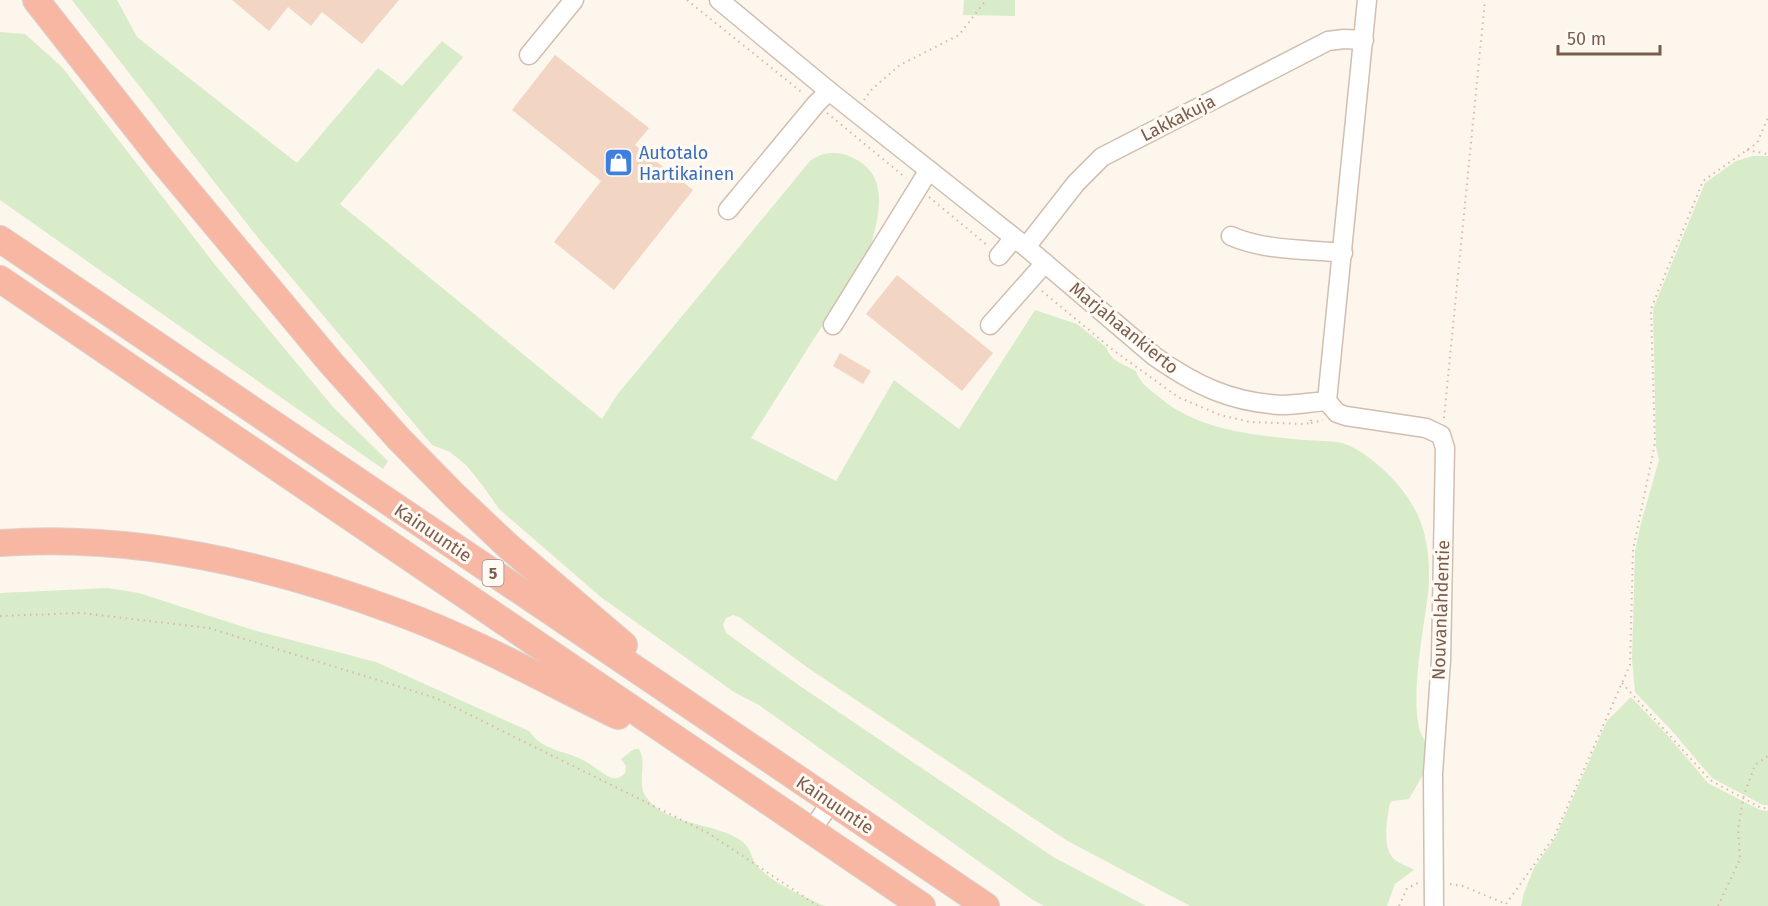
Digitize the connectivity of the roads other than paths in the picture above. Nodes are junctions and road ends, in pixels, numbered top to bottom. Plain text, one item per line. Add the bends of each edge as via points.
1 (36, 0) edge
2 (574, 0) edge
3 (719, 0) edge
4 (1367, 0) edge
5 (1364, 40) junction
6 (529, 55) dead end
7 (829, 91) junction
8 (929, 170) junction
9 (728, 210) dead end
10 (1231, 236) dead end
11 (0, 239) edge
12 (1020, 242) junction
13 (1343, 253) junction
14 (999, 256) road end
15 (1045, 263) junction
16 (0, 279) edge
17 (833, 325) dead end
18 (990, 325) dead end
19 (1318, 402) junction
20 (0, 543) edge
21 (727, 732) junction
22 (698, 755) junction
23 (831, 802) junction
24 (811, 831) junction
25 (922, 906) edge
26 (986, 906) edge
27 (1434, 906) edge

1 - 21 highway via 160,158 399,440 509,547
2 - 6 street
3 - 7 street, Marjahaankierto
4 - 5 street
5 - 12 street, Lakkakuja via 1328,41 1102,157
5 - 13 street
7 - 8 street, Marjahaankierto
7 - 9 street
8 - 12 street, Marjahaankierto
8 - 17 street
10 - 13 street via 1265,246
11 - 21 highway, Kainuuntie / 5
12 - 14 street, Lakkakuja
12 - 15 street, Marjahaankierto
13 - 19 street
15 - 18 street
15 - 19 street, Marjahaankierto via 1154,356 1197,384 1257,402
16 - 22 highway, Kainuuntie / 5
19 - 27 street, Nouvanlahdentie via 1346,416 1426,428 1441,435 1445,448 1441,660 1433,773
20 - 22 highway via 76,542 161,549 295,578 401,613 496,655
21 - 23 highway, Kainuuntie / 5
22 - 24 highway, Kainuuntie / 5
23 - 24 street
23 - 26 highway, Kainuuntie / 5
24 - 25 highway, Kainuuntie / 5

